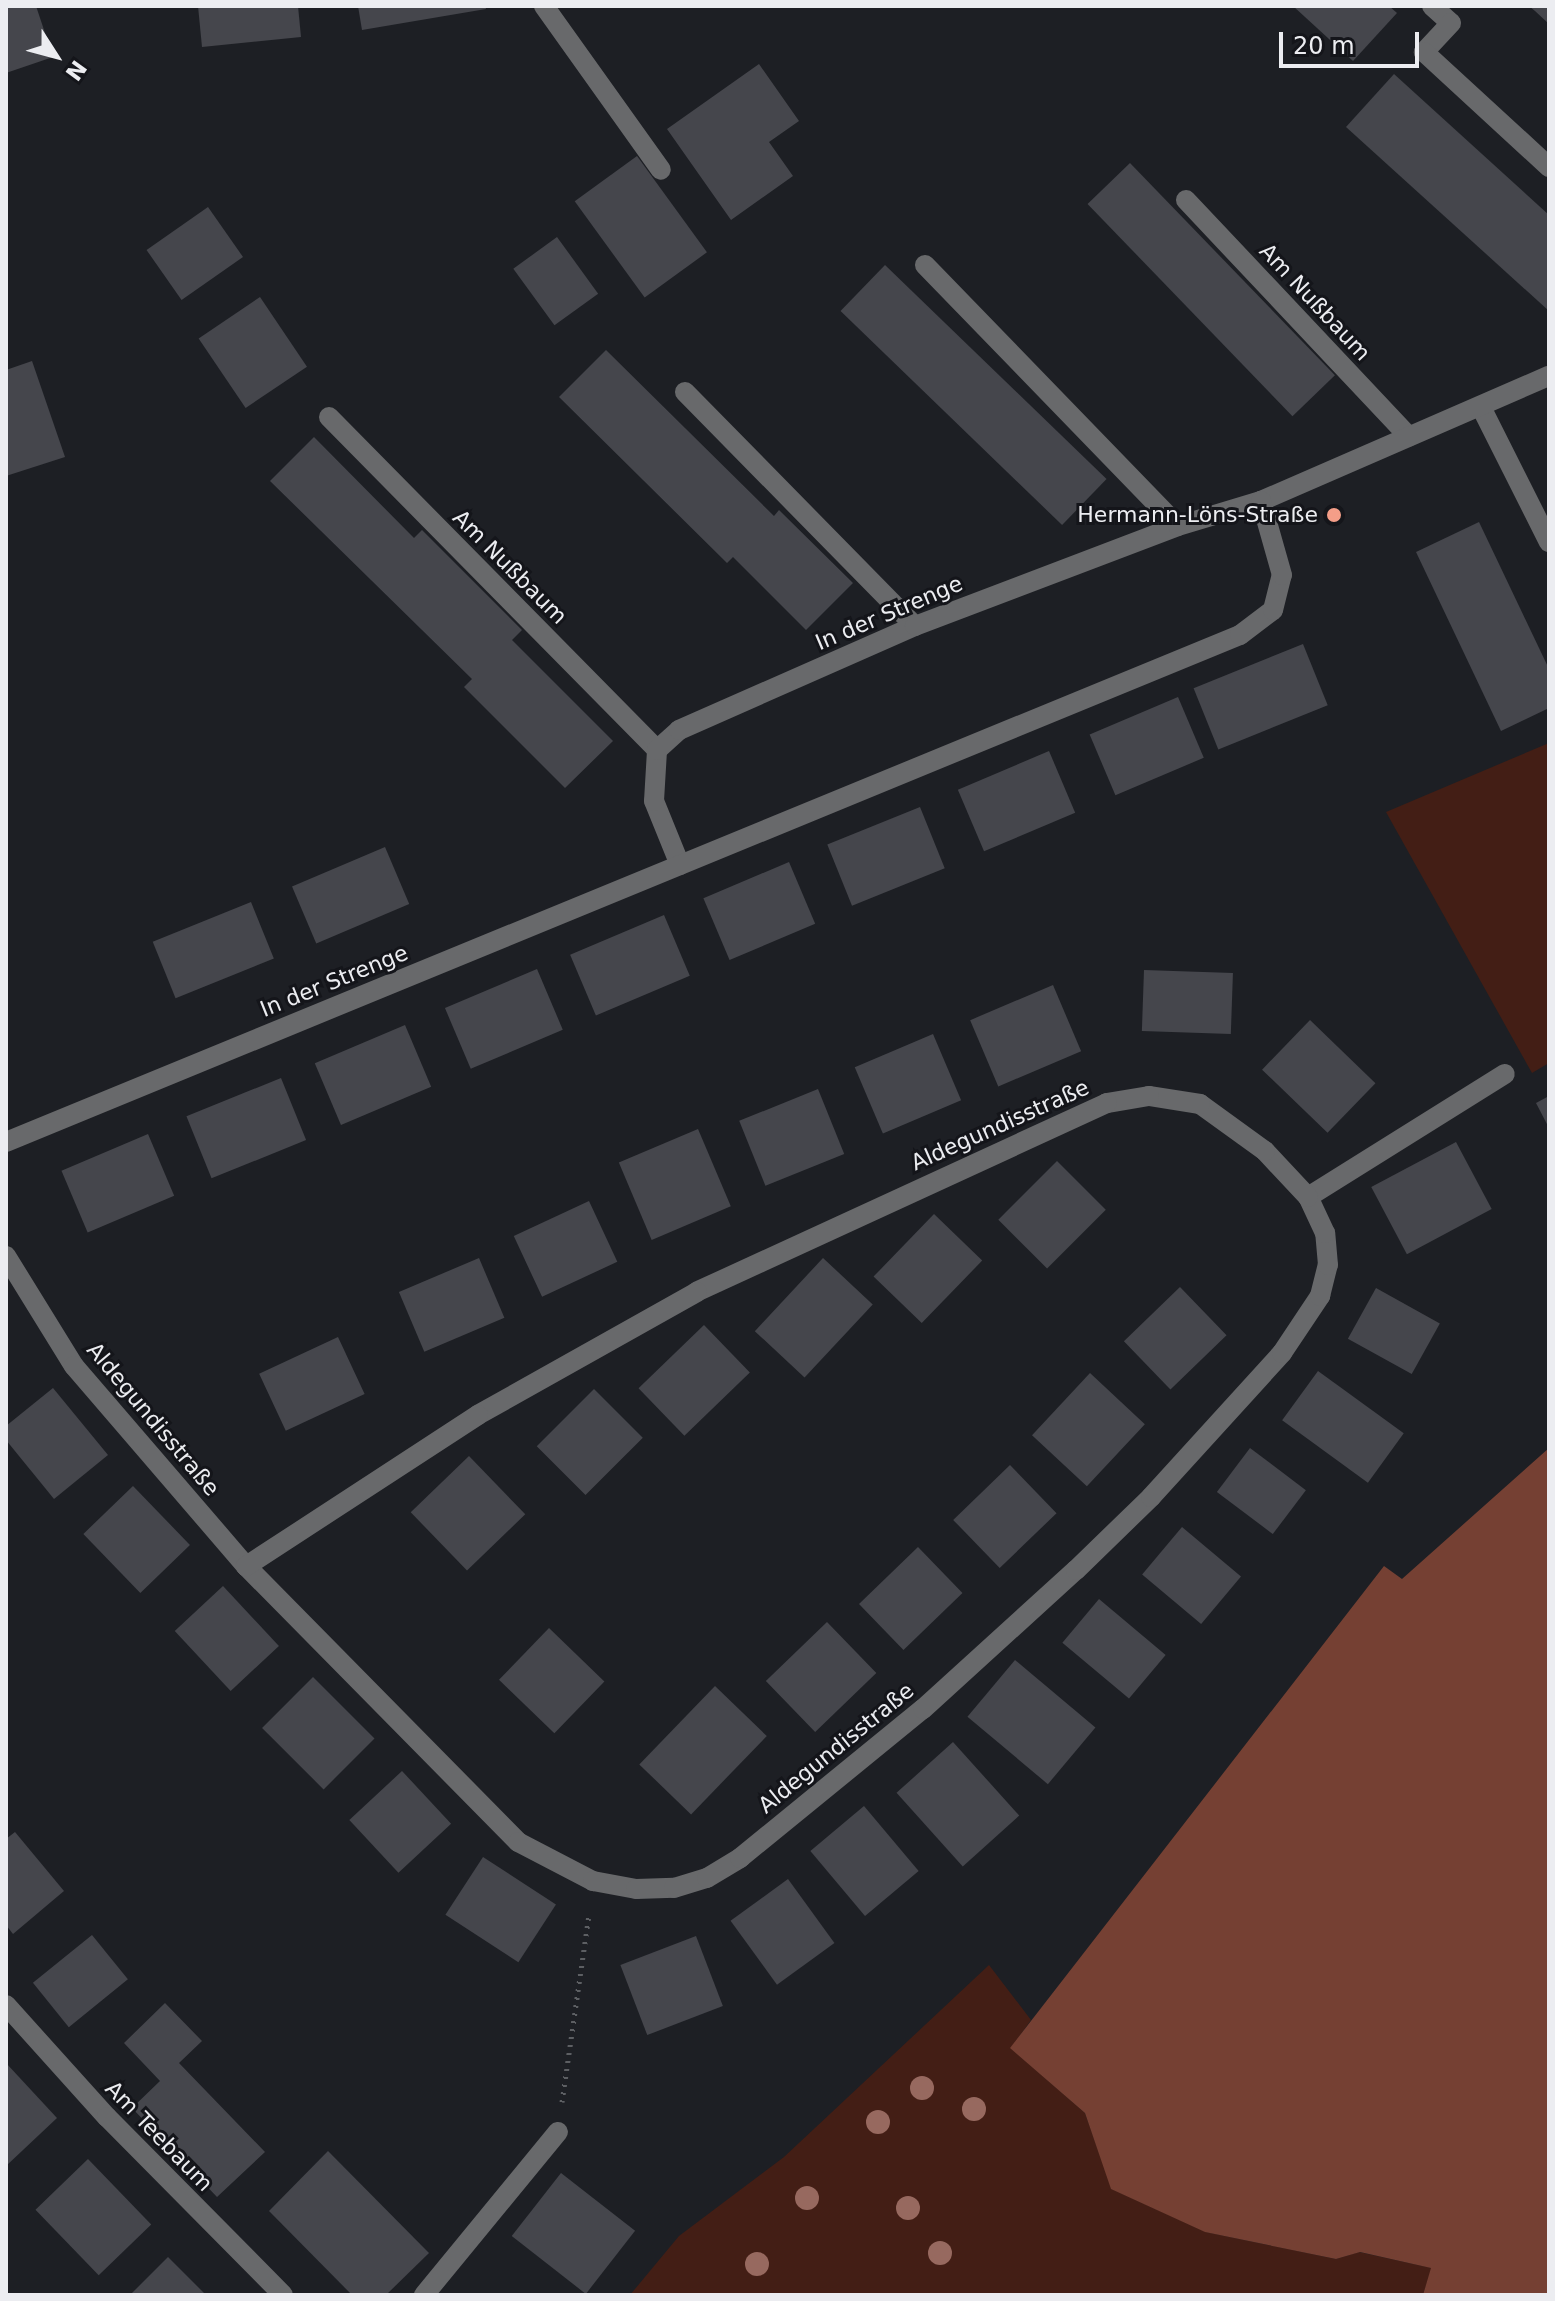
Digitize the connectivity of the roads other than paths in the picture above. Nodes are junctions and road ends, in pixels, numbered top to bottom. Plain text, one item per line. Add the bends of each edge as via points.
1 (544, 6) edge
2 (1432, 6) edge
3 (1549, 167) edge
4 (661, 170) dead end
5 (1186, 200) dead end
6 (925, 265) dead end
7 (1549, 376) edge
8 (685, 392) dead end
9 (1481, 407) junction
10 (329, 417) dead end
11 (1409, 437) junction
12 (1261, 501) junction
13 (1178, 526) junction
14 (1549, 542) edge
15 (915, 626) junction
16 (657, 750) junction
17 (680, 865) junction
18 (1505, 1074) dead end
19 (7, 1138) edge
20 (1308, 1197) junction
21 (6, 1256) edge
22 (246, 1566) junction
23 (6, 2005) edge
24 (558, 2132) road end
25 (283, 2295) edge
26 (424, 2295) edge

1 - 4 street
2 - 3 street via 1451,23 1424,52
5 - 11 street, Am Nußbaum
6 - 13 street
7 - 9 street, In der Strenge
8 - 15 street
9 - 11 street, In der Strenge
9 - 14 street
10 - 16 street, Am Nußbaum
11 - 12 street, In der Strenge
12 - 13 street, In der Strenge
12 - 17 street, In der Strenge via 1282,575 1273,610 1240,635
13 - 15 street, In der Strenge
15 - 16 street, In der Strenge via 679,730
16 - 17 street via 654,801
17 - 19 street, In der Strenge
18 - 20 street
20 - 22 street, Aldegundisstraße via 1265,1151 1200,1104 1149,1096 1107,1103 697,1292 478,1415
20 - 22 street, Aldegundisstraße via 1325,1233 1328,1265 1320,1296 1282,1353 1130,1518 923,1709 740,1858 707,1878 674,1888 636,1889 593,1881 518,1842
21 - 22 street, Aldegundisstraße via 74,1366
23 - 25 street, Am Teebaum via 107,2117
24 - 26 street

